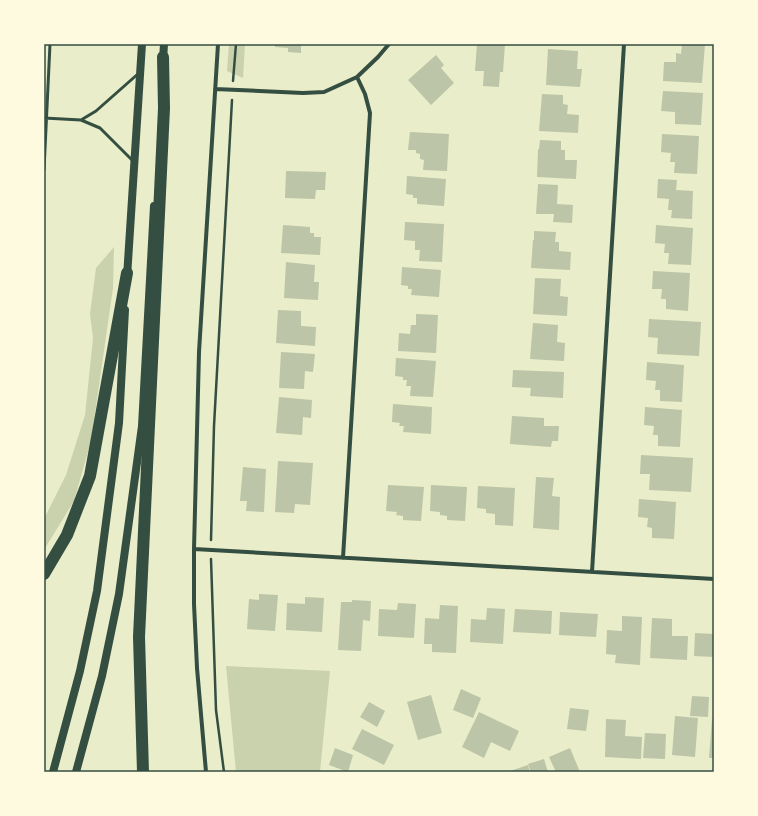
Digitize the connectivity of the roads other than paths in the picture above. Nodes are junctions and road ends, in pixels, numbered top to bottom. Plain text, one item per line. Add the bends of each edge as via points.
1 (50, 44) edge
2 (142, 44) edge
3 (164, 44) edge
4 (218, 44) edge
5 (389, 44) edge
6 (624, 44) edge
7 (163, 57) junction
8 (140, 72) junction
9 (357, 77) junction
10 (215, 89) junction
11 (45, 118) edge
12 (81, 120) junction
13 (134, 161) junction
14 (44, 170) edge
15 (127, 273) junction
16 (194, 548) junction
17 (343, 558) junction
18 (592, 572) junction
19 (44, 574) edge
20 (714, 579) edge
21 (53, 772) edge
22 (76, 772) edge
23 (144, 772) edge
24 (206, 772) edge

1 - 11 lane
2 - 8 main road
3 - 7 main road
4 - 10 street
5 - 9 street
6 - 18 street
7 - 22 main road via 142,426 119,594 102,676
7 - 23 highway via 164,108 139,636
8 - 12 lane via 96,112
8 - 13 main road
9 - 10 street via 324,92
9 - 17 street via 370,113
10 - 16 street via 199,352
11 - 12 lane
11 - 14 lane
12 - 13 lane via 100,128
13 - 15 main road
15 - 19 highway via 90,476 67,535
15 - 21 main road via 119,423 97,591 80,671
16 - 17 street
16 - 24 street via 197,668
17 - 18 street
18 - 20 street

